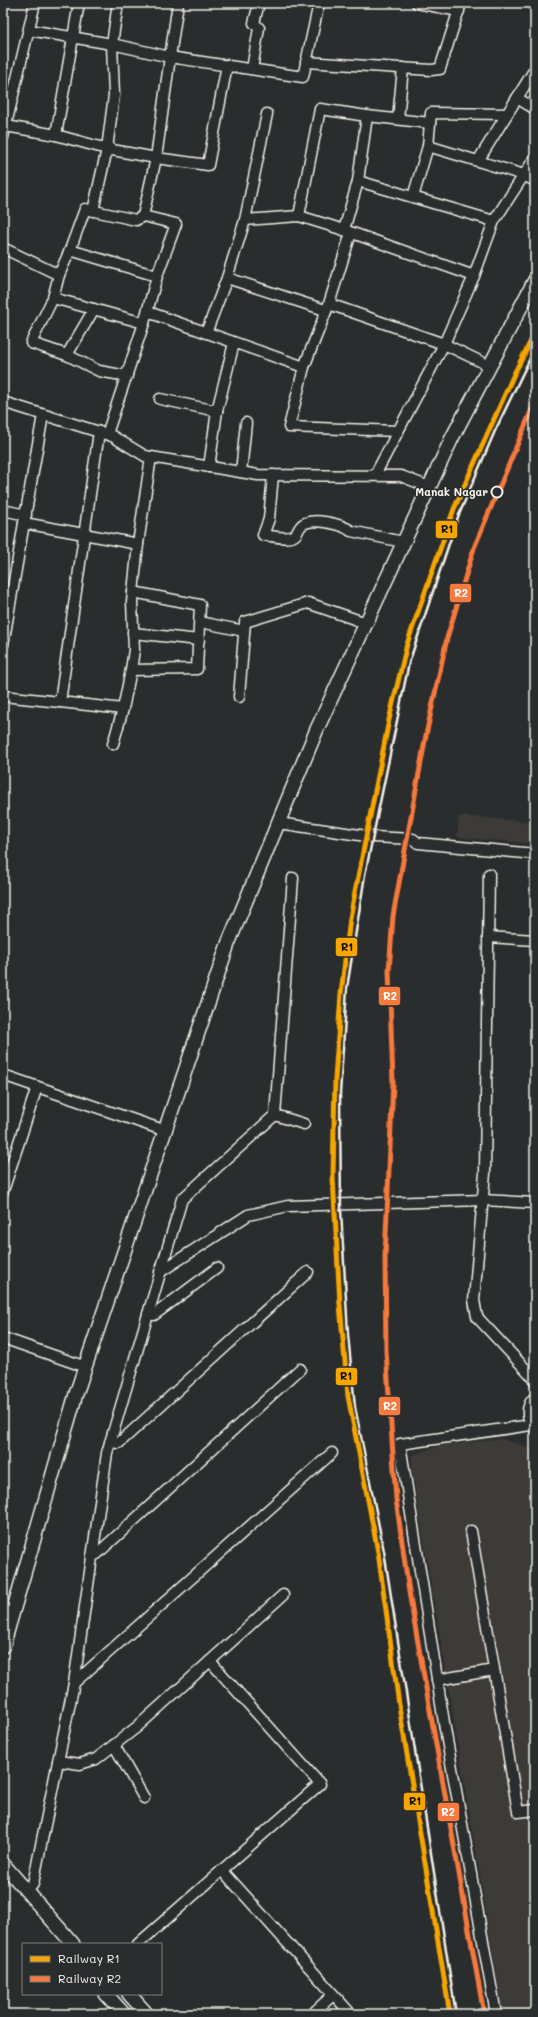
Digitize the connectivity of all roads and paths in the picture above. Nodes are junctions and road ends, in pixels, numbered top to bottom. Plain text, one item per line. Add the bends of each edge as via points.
1 (35, 3) edge
2 (79, 3) edge
3 (118, 3) edge
4 (178, 3) edge
5 (259, 3) edge
6 (319, 3) edge
7 (417, 3) edge
8 (460, 7) edge
9 (29, 30) junction
10 (73, 39) junction
11 (112, 44) junction
12 (170, 57) junction
13 (306, 62) junction
14 (227, 66) junction
15 (403, 68) junction
16 (252, 69) junction
17 (535, 69) edge
18 (517, 98) junction
19 (535, 109) edge
20 (267, 114) dead end
21 (507, 114) junction
22 (367, 116) junction
23 (398, 119) junction
24 (430, 123) junction
25 (6, 126) junction
26 (56, 135) junction
27 (3, 137) edge
28 (428, 146) junction
29 (107, 149) junction
30 (156, 158) junction
31 (535, 158) edge
32 (478, 161) junction
33 (524, 175) junction
34 (358, 181) junction
35 (535, 182) edge
36 (413, 197) junction
37 (93, 211) junction
38 (143, 216) junction
39 (299, 216) junction
40 (245, 220) junction
41 (494, 221) junction
42 (347, 231) junction
43 (3, 248) edge
44 (70, 250) junction
45 (60, 275) junction
46 (157, 276) junction
47 (474, 276) junction
48 (228, 278) junction
49 (535, 280) edge
50 (53, 298) junction
51 (327, 307) junction
52 (94, 309) junction
53 (148, 312) junction
54 (144, 323) junction
55 (206, 333) junction
56 (234, 344) junction
57 (444, 344) junction
58 (67, 355) junction
59 (490, 366) junction
60 (304, 367) junction
61 (126, 376) junction
62 (160, 398) dead end
63 (3, 402) edge
64 (217, 411) junction
65 (44, 415) junction
66 (246, 423) dead end
67 (397, 431) junction
68 (103, 433) junction
69 (151, 457) junction
70 (209, 467) junction
71 (241, 472) junction
72 (273, 475) junction
73 (375, 475) junction
74 (429, 487) junction
75 (3, 510) edge
76 (25, 519) junction
77 (83, 533) junction
78 (404, 542) junction
79 (138, 544) junction
80 (133, 592) junction
81 (7, 595) edge
82 (200, 622) junction
83 (366, 623) junction
84 (244, 631) junction
85 (133, 633) junction
86 (199, 640) junction
87 (3, 645) edge
88 (132, 670) junction
89 (3, 696) edge
90 (239, 697) dead end
91 (60, 702) junction
92 (122, 709) junction
93 (113, 744) dead end
94 (278, 823) junction
95 (535, 854) edge
96 (489, 874) dead end
97 (293, 878) dead end
98 (488, 937) junction
99 (535, 940) edge
100 (3, 1075) edge
101 (37, 1087) junction
102 (275, 1115) junction
103 (304, 1124) dead end
104 (166, 1131) junction
105 (3, 1191) edge
106 (483, 1200) junction
107 (535, 1203) edge
108 (217, 1268) dead end
109 (160, 1272) junction
110 (308, 1272) dead end
111 (148, 1314) junction
112 (3, 1338) edge
113 (86, 1367) junction
114 (300, 1369) dead end
115 (535, 1382) edge
116 (535, 1397) edge
117 (533, 1427) edge
118 (110, 1442) junction
119 (332, 1453) dead end
120 (471, 1531) dead end
121 (92, 1556) junction
122 (283, 1595) dead end
123 (3, 1646) edge
124 (210, 1661) junction
125 (494, 1670) junction
126 (437, 1680) junction
127 (74, 1683) junction
128 (114, 1745) junction
129 (58, 1761) junction
130 (144, 1798) dead end
131 (535, 1810) edge
132 (3, 1864) edge
133 (222, 1870) junction
134 (27, 1892) junction
135 (72, 1943) edge
136 (139, 1943) edge
137 (107, 1995) edge
138 (118, 1995) edge
139 (130, 1995) edge
140 (333, 1995) junction
141 (124, 2014) edge
142 (135, 2014) edge
143 (147, 2014) edge
144 (312, 2014) edge
145 (351, 2014) edge
146 (496, 2014) edge

1 - 9 street
2 - 10 street
3 - 11 street
4 - 12 street
5 - 16 street via 254,23 259,28
6 - 13 street
7 - 8 street
8 - 15 street via 440,69
9 - 10 street
9 - 25 street
10 - 11 street
10 - 26 street
11 - 12 street
11 - 29 street via 114,96
12 - 14 street
12 - 30 street
13 - 15 street
13 - 16 street via 303,76
14 - 16 street
14 - 30 street via 208,165
15 - 23 street
17 - 18 street
18 - 19 street
18 - 21 street
20 - 40 street
21 - 24 street via 431,113
21 - 32 street
22 - 23 street
22 - 34 street
22 - 39 street via 320,109
23 - 24 street
24 - 28 street
25 - 26 street
25 - 27 street
26 - 29 street
28 - 32 street
28 - 36 street
29 - 30 street
29 - 37 street
30 - 38 street
31 - 33 street
32 - 33 street
33 - 35 street
33 - 41 street
34 - 36 street
34 - 42 street
36 - 41 street
37 - 38 street via 136,220
37 - 44 street via 85,209
38 - 46 street via 176,224
39 - 40 street
39 - 42 street
40 - 48 street
41 - 47 street
42 - 47 street
42 - 51 street
43 - 45 street
44 - 45 street
44 - 46 street
45 - 50 street
46 - 53 street
47 - 57 street
48 - 51 street
48 - 55 street
49 - 59 street
50 - 52 street
50 - 58 street via 31,343
51 - 57 street
51 - 60 street
52 - 54 street
52 - 58 street
53 - 54 street
53 - 55 street
54 - 61 street
55 - 56 street
56 - 60 street
56 - 64 street
57 - 59 street
57 - 67 street
58 - 61 street via 99,372
59 - 74 street
60 - 67 street via 289,427
61 - 68 street
62 - 64 street
63 - 65 street
64 - 70 street
65 - 68 street
65 - 76 street
66 - 71 street
67 - 73 street
68 - 69 street
68 - 77 street
69 - 70 street
69 - 79 street
70 - 71 street
71 - 72 street
72 - 73 street
72 - 78 street via 269,519 263,535 291,537 297,534 301,526 318,522 346,526 351,531
73 - 74 street via 401,476
74 - 78 street
75 - 76 street
76 - 77 street
76 - 81 street
77 - 79 street
77 - 91 street
78 - 83 street
79 - 80 street
80 - 82 street via 200,605
80 - 85 street
81 - 87 street
82 - 84 street
82 - 86 street
83 - 84 street via 308,603 245,622
83 - 94 street via 317,728
84 - 90 street
85 - 86 street
85 - 88 street
86 - 88 street via 197,669
88 - 92 street
89 - 91 street
91 - 92 street
92 - 93 street
94 - 95 street via 413,840 418,843
94 - 104 street via 228,944
96 - 98 street
97 - 102 street
98 - 99 street
98 - 106 street
100 - 101 street
101 - 104 street
101 - 105 street
102 - 103 street
102 - 109 street via 182,1199
104 - 113 street
106 - 107 street
106 - 109 street via 281,1208 248,1216
106 - 115 street via 474,1300 477,1317
108 - 111 street via 154,1315
109 - 111 street
110 - 118 street via 119,1443
111 - 118 street
112 - 113 street
113 - 123 street
114 - 121 street
116 - 117 street via 529,1407 528,1416
117 - 126 street via 400,1444
118 - 121 street
119 - 127 street
120 - 125 street
121 - 127 street
122 - 124 street
124 - 128 street
124 - 133 street via 320,1784
125 - 126 street
125 - 131 street via 518,1812
126 - 146 street
127 - 129 street
128 - 129 street via 96,1759 80,1764
128 - 130 street
129 - 134 street via 33,1884
132 - 134 street
133 - 136 street
133 - 140 street
134 - 135 street
137 - 141 street
138 - 142 street
139 - 143 street
140 - 144 street
140 - 145 street

